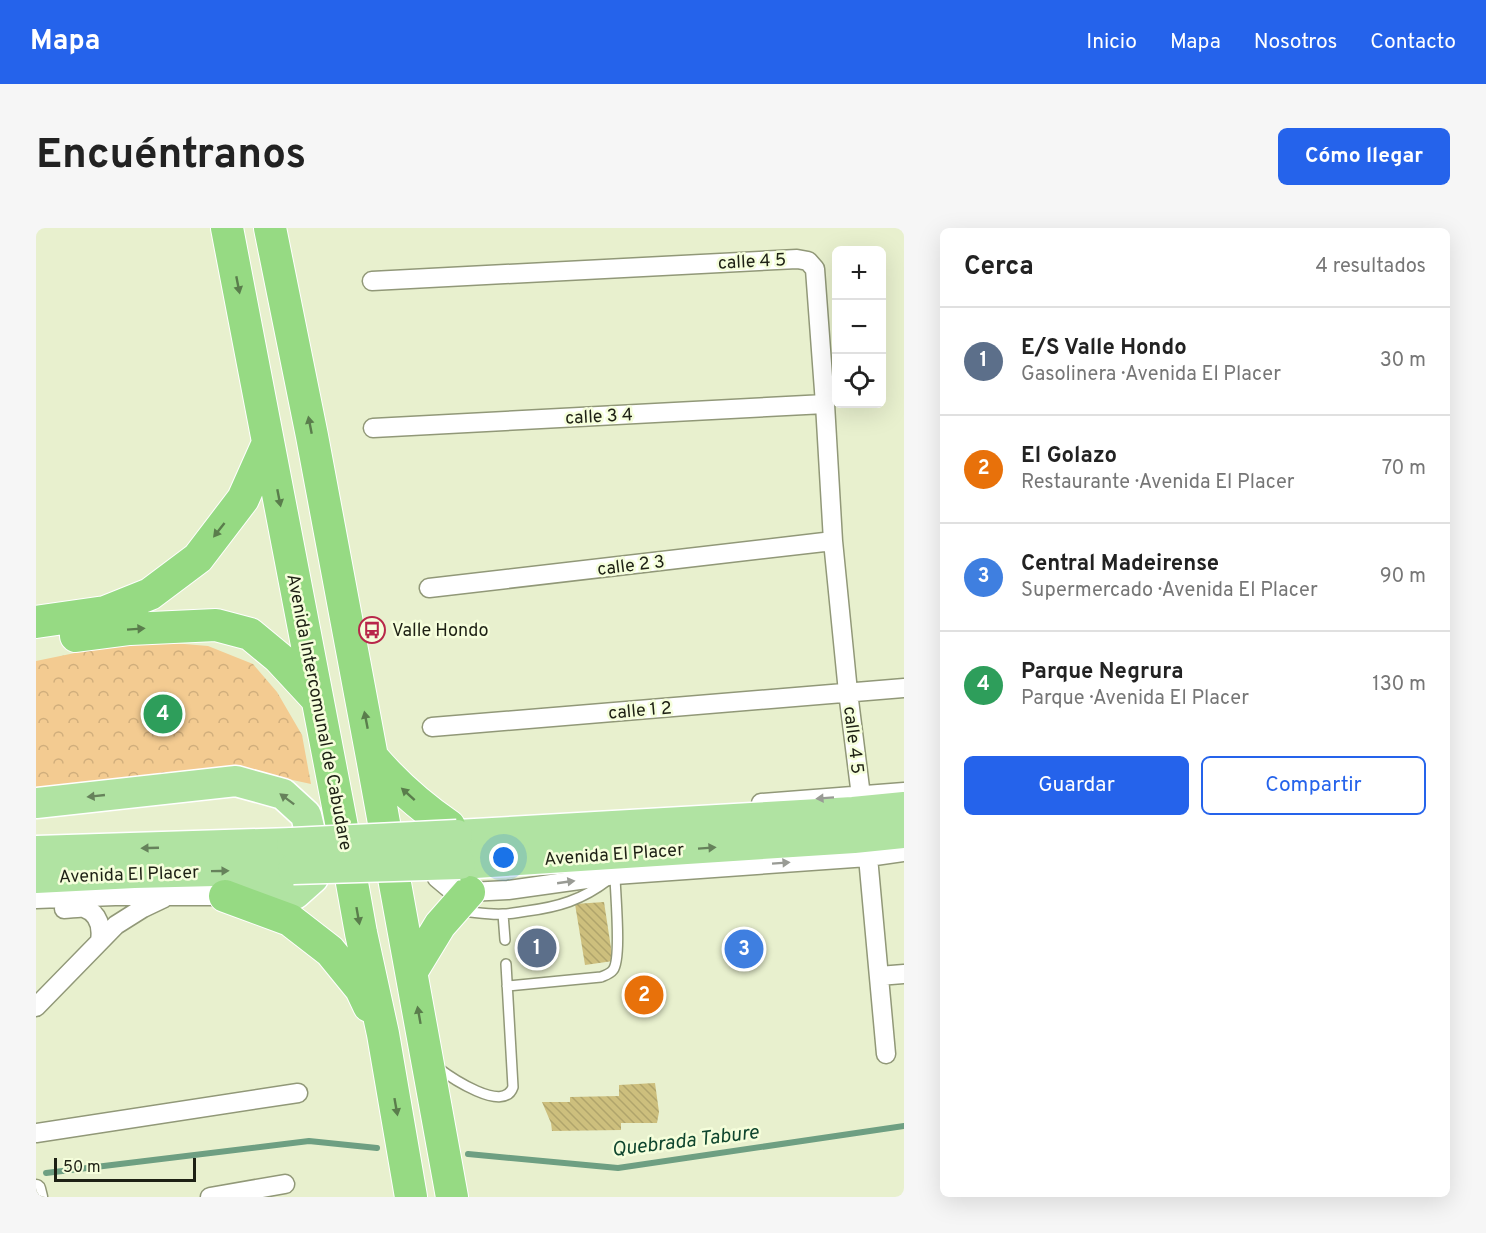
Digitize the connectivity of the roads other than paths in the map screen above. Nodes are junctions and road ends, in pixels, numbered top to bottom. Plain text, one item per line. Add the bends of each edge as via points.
1 (227, 228) edge
2 (271, 229) edge
3 (372, 281) dead end
4 (825, 404) junction
5 (373, 428) dead end
6 (268, 443) junction
7 (833, 542) junction
8 (429, 588) dead end
9 (36, 622) edge
10 (36, 642) edge
11 (904, 688) edge
12 (849, 692) junction
13 (317, 699) junction
14 (432, 727) dead end
15 (372, 757) junction
16 (904, 792) edge
17 (861, 796) junction
18 (36, 802) edge
19 (904, 807) edge
20 (904, 833) edge
21 (36, 851) edge
22 (904, 852) edge
23 (293, 856) junction
24 (868, 857) junction
25 (457, 865) junction
26 (615, 875) junction
27 (36, 878) edge
28 (168, 896) junction
29 (225, 896) junction
30 (36, 899) edge
31 (36, 905) edge
32 (503, 914) junction
33 (505, 939) dead end
34 (100, 941) junction
35 (506, 964) dead end
36 (412, 971) junction
37 (904, 974) edge
38 (879, 976) junction
39 (507, 986) junction
40 (36, 1007) edge
41 (383, 1034) junction
42 (886, 1054) dead end
43 (427, 1059) junction
44 (298, 1094) dead end
45 (36, 1132) edge
46 (285, 1184) dead end
47 (36, 1189) edge
48 (38, 1197) edge
49 (210, 1197) edge
50 (411, 1197) edge
51 (452, 1197) edge

1 -> 6 highway, Avenida Intercomunal de Cabudare
15 -> 2 highway
3 - 4 street, calle 4 5 via 808,261 815,269
4 - 5 street, calle 3 4
4 - 7 street, calle 4 5
6 -> 9 highway via 243,499 198,558 150,594 105,612
6 -> 13 highway, Avenida Intercomunal de Cabudare
7 - 8 street, calle 2 3
7 - 12 street, calle 4 5
10 -> 13 highway via 130,629 216,625 250,634
11 - 12 street, calle 1 2
12 - 14 street, calle 1 2
12 - 17 street, calle 4 5
13 -> 41 highway, Avenida Intercomunal de Cabudare
25 -> 15 highway via 410,797
15 - 36 highway
16 - 17 street
17 -> 25 street
29 -> 18 main road via 268,900 295,894 313,878 315,853 306,815 283,794 236,782
19 - 25 main road, Avenida El Placer
25 -> 20 main road, Avenida El Placer
23 -> 21 main road, Avenida El Placer
22 - 24 street
23 - 25 main road, Avenida El Placer, bridge
27 -> 23 main road, Avenida El Placer via 134,873
26 -> 24 street
24 - 38 street
25 -> 26 street via 508,890
25 - 32 lane
25 - 36 highway via 440,925
26 - 32 lane via 570,903
26 - 39 lane via 618,947 614,969 601,977
28 - 29 street
28 - 30 street
28 - 34 street via 116,925
29 - 41 highway via 290,920 330,951 361,989
31 - 34 street via 84,908 100,924
32 - 33 lane
34 - 40 street
35 - 39 lane
43 -> 36 highway
37 - 38 street
38 - 42 street
39 - 43 lane via 513,1088 509,1095 491,1096 476,1091
41 -> 50 highway, Avenida Intercomunal de Cabudare
43 - 51 highway
44 - 45 street
46 - 49 street
47 - 48 street

